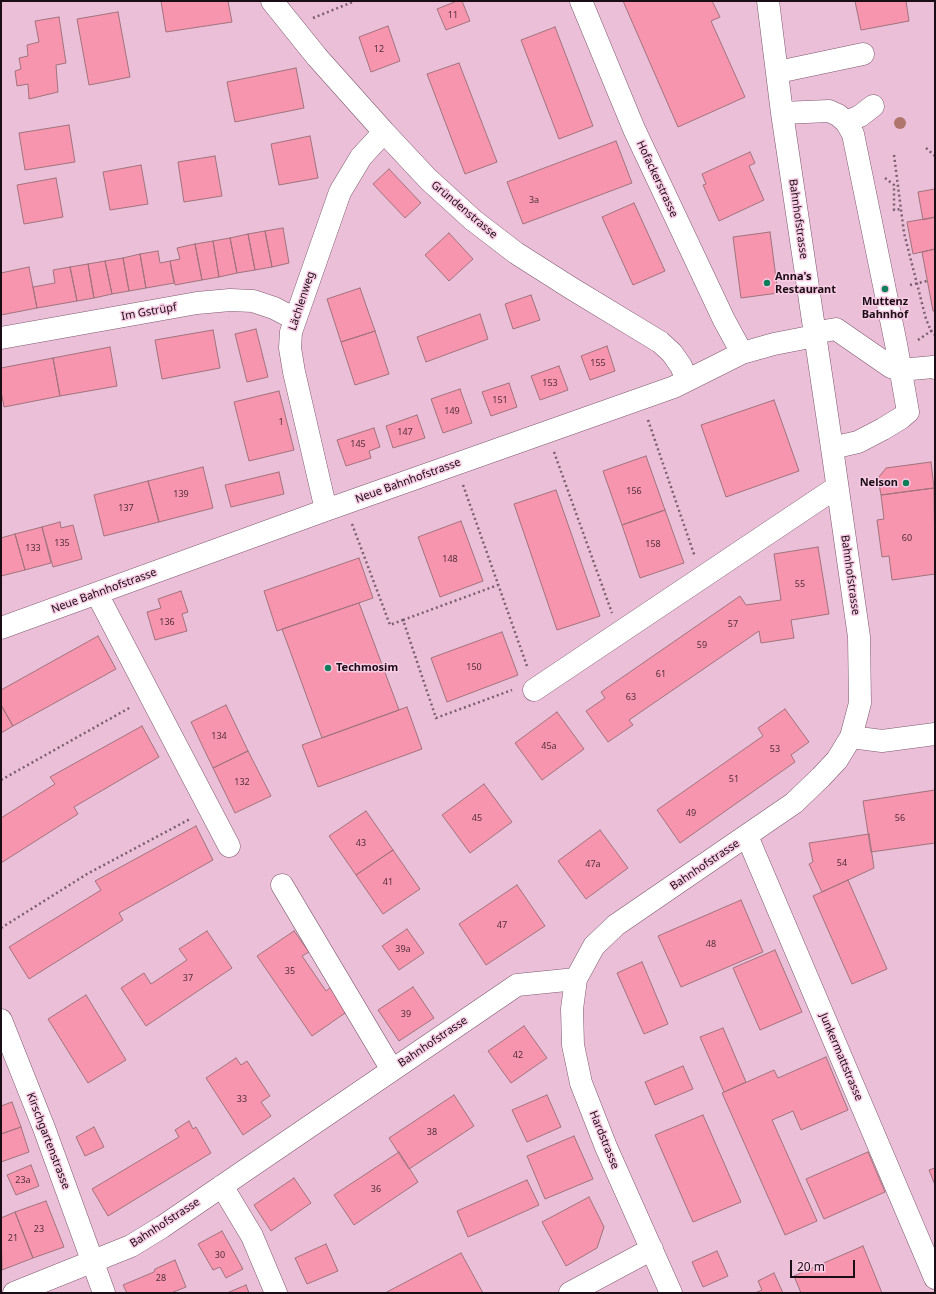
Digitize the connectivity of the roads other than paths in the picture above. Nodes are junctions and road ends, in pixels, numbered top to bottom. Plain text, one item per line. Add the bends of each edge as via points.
1 (272, 1) edge
2 (581, 1) edge
3 (768, 1) edge
4 (863, 54) dead end
5 (778, 72) junction
6 (873, 106) dead end
7 (782, 113) junction
8 (846, 122) junction
9 (384, 132) junction
10 (295, 319) junction
11 (815, 336) junction
12 (1, 338) edge
13 (742, 353) junction
14 (935, 368) edge
15 (900, 370) junction
16 (687, 380) junction
17 (832, 448) junction
18 (837, 487) junction
19 (335, 507) junction
20 (97, 594) junction
21 (1, 628) edge
22 (525, 683) road end
23 (935, 734) edge
24 (851, 737) junction
25 (747, 836) junction
26 (229, 846) dead end
27 (282, 885) dead end
28 (576, 979) junction
29 (1, 1020) edge
30 (392, 1070) junction
31 (222, 1186) junction
32 (652, 1249) junction
33 (93, 1262) junction
34 (935, 1278) edge
35 (14, 1293) edge
36 (104, 1293) edge
37 (276, 1293) edge
38 (570, 1293) edge
39 (671, 1293) edge

1 - 9 street, Gründenstrasse
2 - 13 street, Hofackerstrasse via 634,129
3 - 5 street, Bahnhofstrasse
4 - 5 street
5 - 7 street, Bahnhofstrasse
6 - 8 street
7 - 8 street via 828,112 838,115
7 - 11 street, Bahnhofstrasse
8 - 15 street via 853,134
9 - 10 street, Lächlenweg via 362,157 340,192
9 - 16 street, Gründenstrasse via 428,179 516,253 660,342 677,359
10 - 12 street, Im Gstrüpf via 274,308 253,302 230,300 197,303
10 - 19 street, Lächlenweg via 290,348 296,379
11 - 13 street, Neue Bahnhofstrasse
11 - 15 street, Neue Bahnhofstrasse via 836,329 891,367
11 - 17 street, Bahnhofstrasse
13 - 16 street, Neue Bahnhofstrasse
14 - 15 street
15 - 17 street via 908,412 858,442
16 - 19 street, Neue Bahnhofstrasse via 674,387
17 - 18 street, Bahnhofstrasse
18 - 22 street
18 - 24 street, Bahnhofstrasse via 859,637 860,703
19 - 20 street, Neue Bahnhofstrasse
20 - 21 street, Neue Bahnhofstrasse
20 - 26 street
23 - 24 street via 882,741
24 - 25 street, Bahnhofstrasse via 837,760 794,803
25 - 28 street, Bahnhofstrasse via 616,925 594,946
25 - 34 street, Junkermattstrasse
27 - 30 street
28 - 30 street, Bahnhofstrasse via 517,985
28 - 32 street, Hardstrasse via 572,1009 573,1045 581,1083
29 - 33 street, Kirschgartenstrasse
30 - 31 street, Bahnhofstrasse
31 - 33 street, Bahnhofstrasse via 131,1246
31 - 37 street via 252,1236
32 - 38 street
32 - 39 street, Hardstrasse
33 - 35 street, Bahnhofstrasse
33 - 36 street, Kirschgartenstrasse

